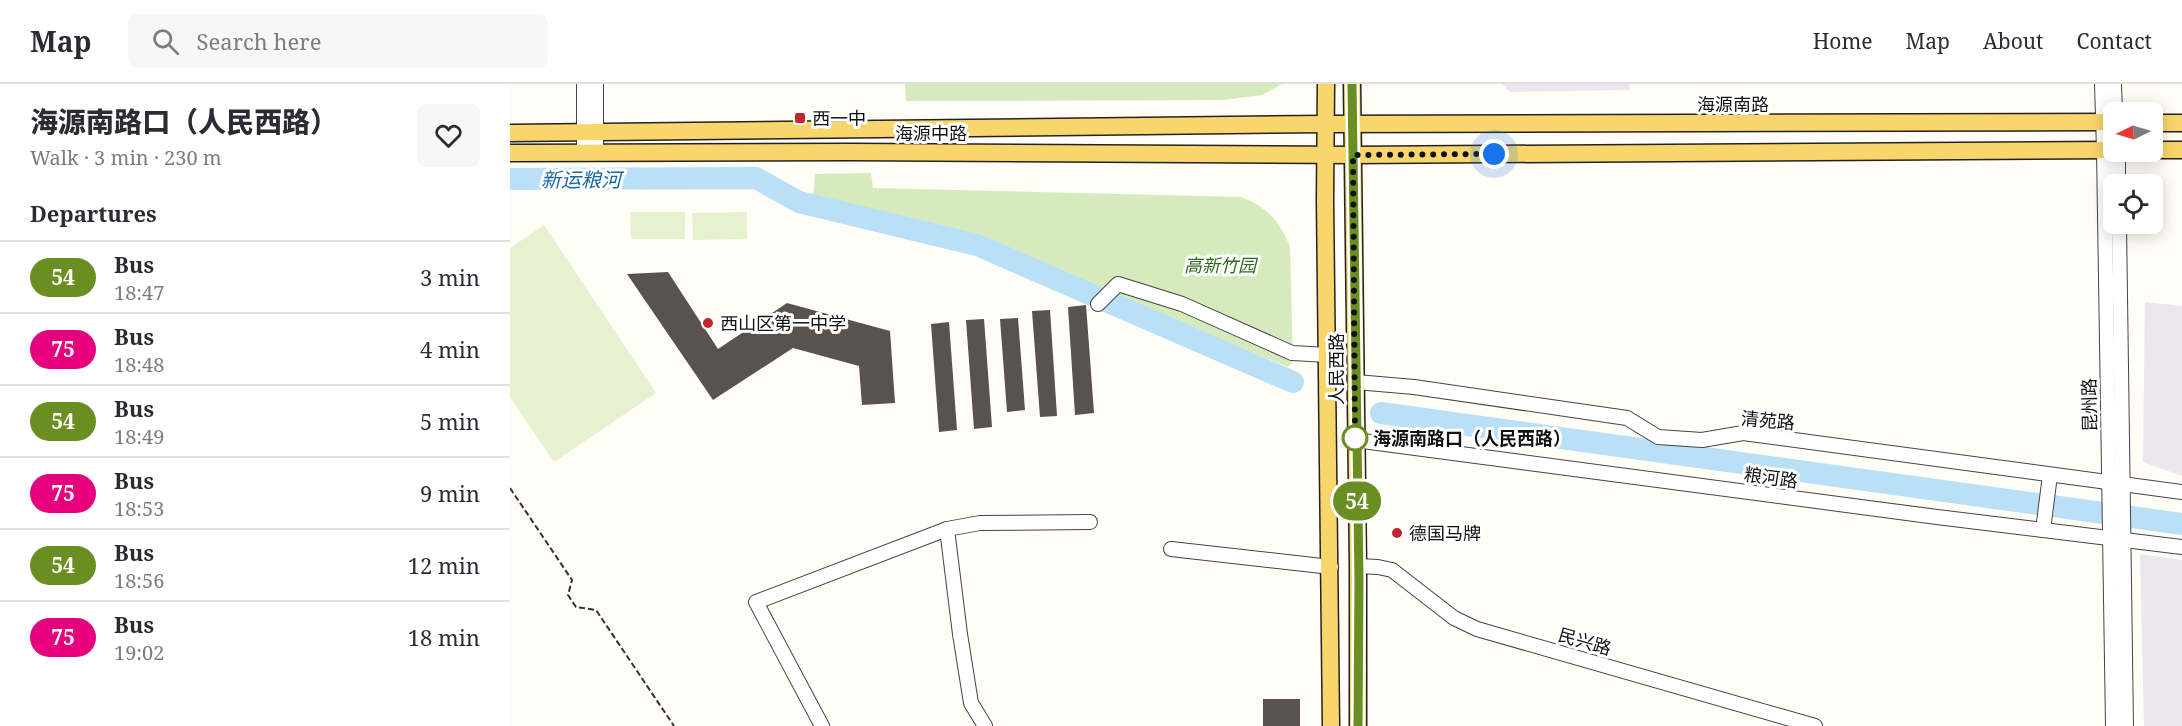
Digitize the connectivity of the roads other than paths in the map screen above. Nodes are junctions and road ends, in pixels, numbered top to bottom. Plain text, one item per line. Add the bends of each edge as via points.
1 (584, 84) edge
2 (596, 84) edge
3 (1326, 84) edge
4 (1352, 84) edge
5 (2102, 84) edge
6 (2114, 84) edge
7 (2106, 102) edge
8 (2112, 102) edge
9 (2103, 119) edge
10 (2163, 123) edge
11 (2182, 123) edge
12 (1326, 124) junction
13 (1353, 124) junction
14 (510, 133) edge
15 (591, 133) junction
16 (2103, 150) edge
17 (2163, 150) edge
18 (2182, 150) edge
19 (590, 152) junction
20 (510, 153) edge
21 (1325, 155) junction
22 (1353, 155) junction
23 (2112, 162) edge
24 (2119, 234) edge
25 (1098, 304) dead end
26 (1328, 354) junction
27 (1356, 382) junction
28 (1355, 440) junction
29 (2050, 475) junction
30 (2115, 484) junction
31 (2182, 492) edge
32 (1090, 522) dead end
33 (946, 529) junction
34 (2043, 530) junction
35 (2116, 538) junction
36 (2182, 547) edge
37 (1171, 549) dead end
38 (1358, 566) junction
39 (1331, 567) junction
40 (822, 726) edge
41 (985, 726) edge
42 (1331, 726) edge
43 (1358, 726) edge
44 (1815, 726) edge
45 (2113, 726) edge
46 (2126, 726) edge

1 - 15 street
2 - 15 street
3 - 12 main road, 人民西路
4 - 13 main road, 人民西路
5 - 7 street, 昆州路
6 - 8 street, 昆州路
9 - 13 main road, 海源南路
10 - 11 main road
12 - 13 main road, 海源中路
12 - 15 main road, 海源中路
12 - 21 main road, 人民西路
13 - 22 main road, 人民西路
14 - 15 main road, 海源中路
15 - 19 street
16 - 22 main road
17 - 18 main road
19 - 20 main road, 海源中路
19 - 21 main road, 海源中路
21 - 22 main road, 海源中路
21 - 26 main road, 人民西路
22 - 27 main road, 人民西路
23 - 30 street, 昆州路
24 - 30 street, 昆州路
25 - 26 street via 1118,284 1182,304 1292,353
26 - 39 main road, 人民西路
27 - 28 main road, 人民西路
27 - 29 street, 清苑路 via 1627,418 1658,436 1702,440 1743,433
28 - 34 street, 粮河路
28 - 38 main road, 人民西路
29 - 30 street, 清苑路
29 - 34 street
30 - 31 street, 清苑路
30 - 35 street, 昆州路
32 - 33 street via 980,523
33 - 40 street via 756,602
33 - 41 street via 971,703
34 - 35 street, 粮河路
35 - 36 street, 粮河路
35 - 45 street, 昆州路
35 - 46 street, 昆州路
37 - 39 street
38 - 43 main road, 人民西路
38 - 44 street, 民兴路 via 1392,570 1454,618 1477,629
39 - 42 main road, 人民西路

